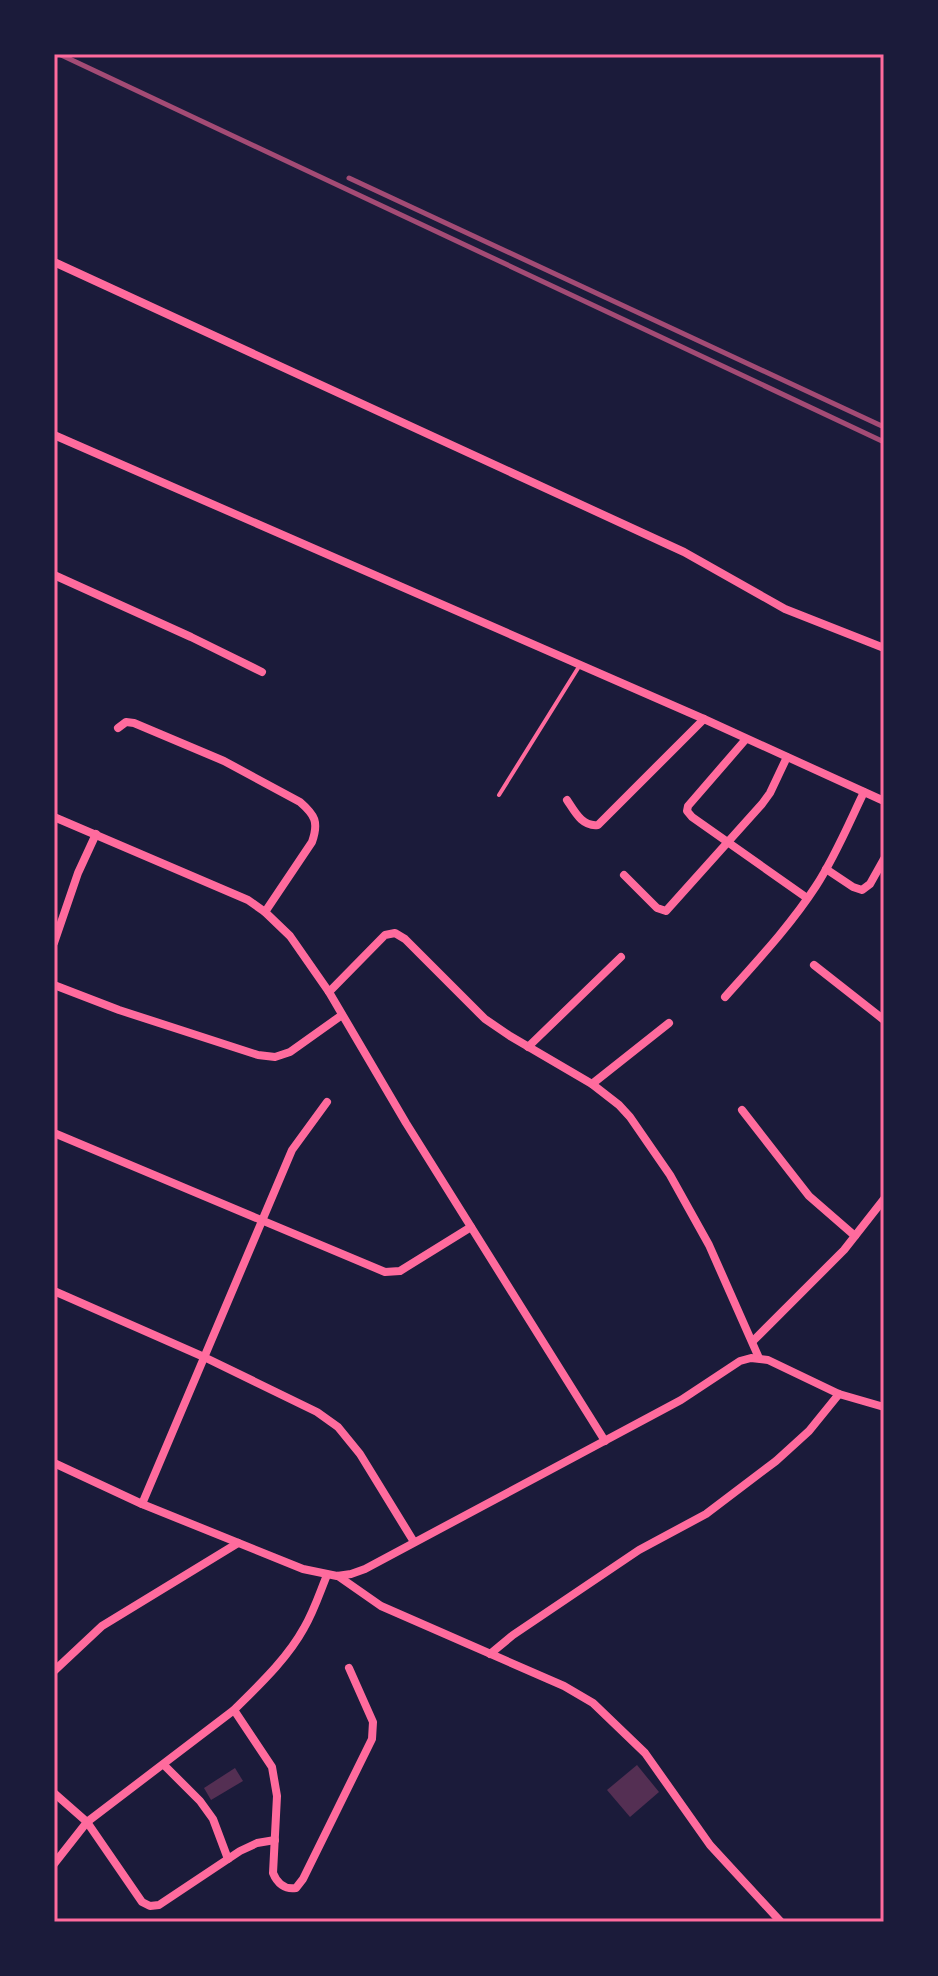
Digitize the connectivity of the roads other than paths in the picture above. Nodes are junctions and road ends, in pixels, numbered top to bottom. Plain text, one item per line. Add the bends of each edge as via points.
1 (54, 262) edge
2 (54, 435) edge
3 (54, 575) edge
4 (884, 648) edge
5 (580, 665) junction
6 (262, 672) dead end
7 (704, 719) junction
8 (118, 728) dead end
9 (746, 739) junction
10 (787, 757) junction
11 (864, 792) junction
12 (499, 795) dead end
13 (567, 800) dead end
14 (884, 801) edge
15 (54, 817) edge
16 (96, 834) junction
17 (727, 842) junction
18 (884, 859) edge
19 (826, 869) junction
20 (624, 875) dead end
21 (807, 898) junction
22 (265, 912) junction
23 (54, 943) edge
24 (621, 957) dead end
25 (814, 965) dead end
26 (54, 985) edge
27 (329, 992) junction
28 (725, 997) dead end
29 (342, 1015) junction
30 (884, 1020) edge
31 (669, 1023) dead end
32 (528, 1047) junction
33 (592, 1084) junction
34 (327, 1102) dead end
35 (742, 1110) dead end
36 (54, 1133) edge
37 (884, 1199) edge
38 (263, 1220) junction
39 (471, 1227) junction
40 (855, 1236) junction
41 (54, 1291) edge
42 (753, 1341) junction
43 (204, 1357) junction
44 (759, 1358) junction
45 (839, 1394) junction
46 (884, 1407) edge
47 (605, 1441) junction
48 (54, 1463) edge
49 (142, 1504) junction
50 (414, 1542) junction
51 (238, 1543) junction
52 (327, 1575) junction
53 (337, 1576) junction
54 (490, 1654) junction
55 (349, 1668) dead end
56 (54, 1671) edge
57 (234, 1710) junction
58 (164, 1765) junction
59 (54, 1793) edge
60 (87, 1822) junction
61 (275, 1840) junction
62 (228, 1859) junction
63 (54, 1864) edge
64 (781, 1922) edge

1 - 4 street via 684,552 785,609
2 - 5 street
3 - 6 street
5 - 7 street
5 - 12 lane
7 - 9 street
7 - 13 street via 598,825 582,821
8 - 22 street via 134,723 224,761 310,812 317,830 312,842
9 - 10 street
9 - 17 street via 687,811
10 - 11 street
10 - 17 street via 770,793
11 - 14 street
11 - 19 street
15 - 16 street
16 - 22 street
16 - 23 street
17 - 20 street via 666,911
17 - 21 street
18 - 19 street via 862,890
19 - 21 street
21 - 28 street
22 - 27 street via 290,936
24 - 32 street
25 - 30 street
26 - 29 street via 275,1057
27 - 29 street
27 - 32 street via 385,935 395,933 485,1019
29 - 39 street
31 - 33 street
32 - 33 street
33 - 42 street via 630,1117 670,1175
34 - 38 street via 292,1150
35 - 40 street via 809,1196
36 - 38 street
37 - 40 street
38 - 39 street via 385,1272 400,1271
38 - 43 street
39 - 47 street
40 - 42 street
41 - 43 street
42 - 44 street
43 - 49 street
43 - 50 street via 338,1427
44 - 45 street
44 - 47 street via 740,1361
45 - 46 street
45 - 54 street via 809,1431 706,1514 639,1550
47 - 50 street
48 - 49 street
49 - 51 street
50 - 53 street via 365,1569
51 - 52 street
51 - 56 street via 102,1626
52 - 53 street
52 - 57 street via 305,1628
53 - 54 street via 381,1606
54 - 64 street via 593,1703 645,1753 710,1845
55 - 61 street via 373,1722 372,1739 296,1888 287,1888 275,1877
57 - 58 street
57 - 61 street via 272,1767
58 - 60 street
58 - 62 street via 213,1819
59 - 60 street
60 - 62 street via 150,1906
60 - 63 street
61 - 62 street via 249,1846

